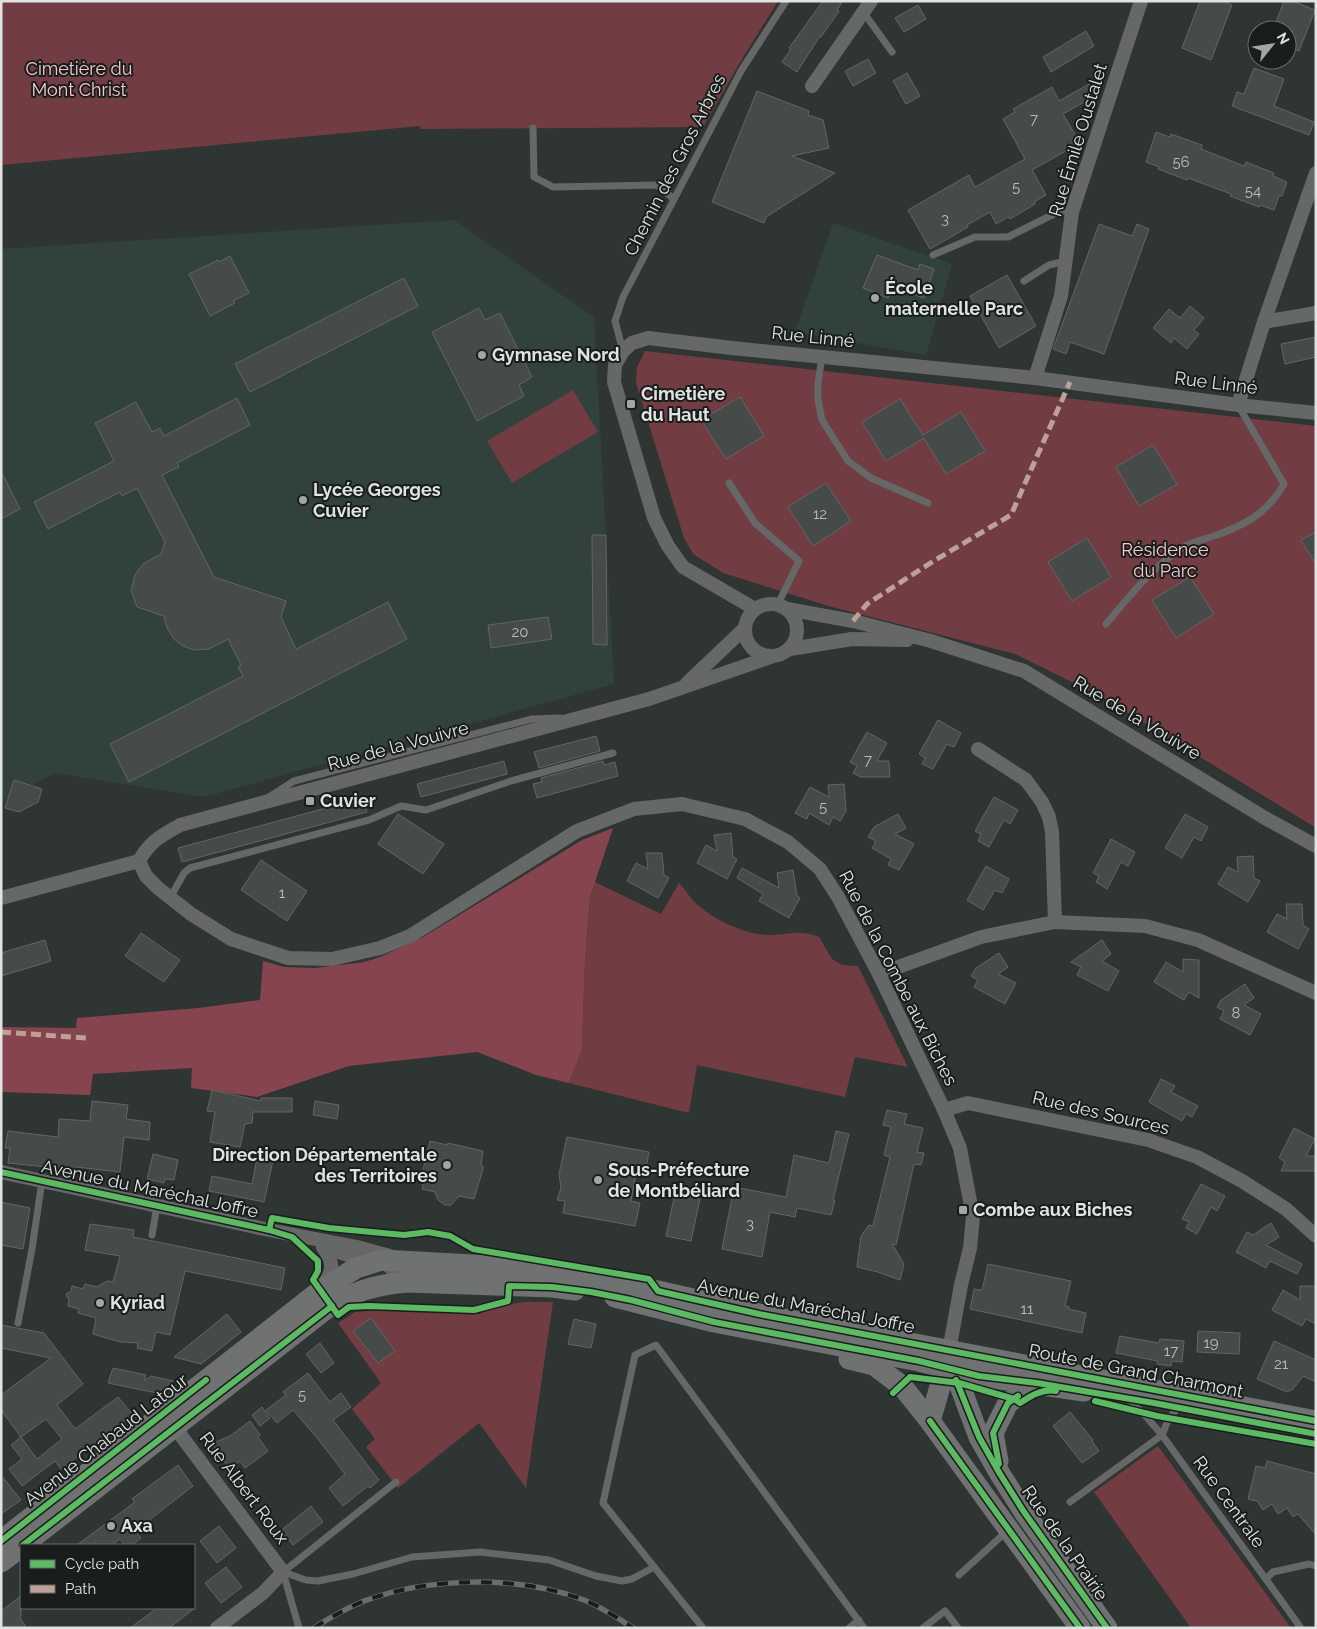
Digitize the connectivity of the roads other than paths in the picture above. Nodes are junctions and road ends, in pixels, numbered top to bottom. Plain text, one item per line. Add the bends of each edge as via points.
1 (786, 1) edge
2 (1141, 1) edge
3 (867, 7) edge
4 (892, 52) dead end
5 (812, 86) dead end
6 (533, 128) dead end
7 (1316, 173) edge
8 (674, 199) junction
9 (1072, 212) junction
10 (933, 255) dead end
11 (1066, 261) junction
12 (1024, 281) dead end
13 (1316, 313) edge
14 (1264, 322) junction
15 (623, 351) junction
16 (822, 357) junction
17 (1035, 378) junction
18 (1238, 405) junction
19 (1316, 413) edge
20 (729, 483) dead end
21 (928, 503) dead end
22 (783, 607) junction
23 (755, 609) junction
24 (1106, 624) dead end
25 (745, 628) junction
26 (931, 641) junction
27 (790, 649) junction
28 (771, 657) junction
29 (680, 689) junction
30 (978, 750) dead end
31 (613, 753) dead end
32 (1316, 846) edge
33 (139, 861) junction
34 (1, 898) edge
35 (170, 898) junction
36 (1055, 922) junction
37 (879, 974) junction
38 (1316, 993) edge
39 (944, 1110) junction
40 (1, 1172) edge
41 (42, 1181) junction
42 (157, 1206) junction
43 (269, 1230) junction
44 (152, 1235) dead end
45 (1316, 1236) edge
46 (322, 1247) junction
47 (356, 1257) junction
48 (382, 1260) junction
49 (410, 1261) junction
50 (407, 1282) junction
51 (326, 1298) junction
52 (631, 1300) junction
53 (18, 1323) dead end
54 (948, 1359) junction
55 (261, 1360) junction
56 (1037, 1383) junction
57 (1127, 1398) junction
58 (1178, 1408) junction
59 (930, 1421) junction
60 (1316, 1421) edge
61 (176, 1426) junction
62 (1316, 1434) edge
63 (1162, 1435) junction
64 (1000, 1474) junction
65 (396, 1482) dead end
66 (1070, 1502) dead end
67 (1009, 1529) junction
68 (1, 1541) edge
69 (25, 1544) edge
70 (20, 1548) edge
71 (1, 1562) edge
72 (1316, 1566) edge
73 (654, 1567) junction
74 (283, 1572) junction
75 (959, 1574) dead end
76 (1266, 1579) junction
77 (859, 1620) junction
78 (217, 1628) edge
79 (299, 1628) edge
80 (703, 1628) edge
81 (849, 1628) edge
82 (864, 1628) edge
83 (923, 1628) edge
84 (958, 1628) edge
85 (1080, 1628) edge
86 (1107, 1628) edge
87 (1302, 1628) edge

1 - 8 lane, Chemin des Gros Arbres via 741,71
2 - 9 street, Rue Émile Oustalet
3 - 4 lane
3 - 5 street
6 - 8 lane via 534,177 553,188 656,185
7 - 14 street
8 - 15 lane, Chemin des Gros Arbres via 623,297 615,321
9 - 10 lane via 1060,211 1008,237 975,237
9 - 11 street, Rue Émile Oustalet
11 - 12 lane via 1049,265
11 - 17 street, Rue Émile Oustalet via 1061,296
13 - 14 street
14 - 18 street
15 - 16 street, Rue Linné via 632,343 648,338
15 - 23 street via 615,365 614,382 654,518 668,546 683,567
16 - 17 street, Rue Linné
16 - 21 lane via 818,400 822,420 848,461 871,478
17 - 18 street, Rue Linné
18 - 19 street, Rue Linné
18 - 24 lane via 1284,484 1276,499 1258,516 1234,529 1184,546 1155,567
20 - 22 lane via 755,523 799,562
22 - 23 street via 770,603
22 - 26 street, Rue de la Vouivre
22 - 27 street via 798,628 795,643
23 - 25 street
25 - 28 street via 749,645
25 - 29 street, Rue de la Vouivre
26 - 27 street, Rue de la Vouivre via 852,640
26 - 32 street, Rue de la Vouivre via 1024,671
27 - 28 street
28 - 29 street, Rue de la Vouivre
29 - 33 street, Rue de la Vouivre via 180,825 154,840
30 - 36 street via 1026,780 1049,817
31 - 35 lane via 511,781 426,810 401,806 369,820 190,868
33 - 34 street
33 - 35 street, Rue de la Combe aux Biches via 146,876
35 - 37 street, Rue de la Combe aux Biches via 231,939 288,958 332,958 380,948 410,936 577,831 634,809 682,804 745,819 788,842 820,869
36 - 37 street via 981,938
36 - 38 street via 1145,926 1198,940
37 - 39 street, Rue de la Combe aux Biches
39 - 45 street, Rue des Sources via 968,1103 1148,1140 1197,1158 1242,1181 1286,1209
39 - 54 street, Rue de la Combe aux Biches via 960,1148 973,1212 972,1239
40 - 41 street, Avenue du Maréchal Joffre
41 - 42 street, Avenue du Maréchal Joffre
41 - 53 lane
42 - 43 street, Avenue du Maréchal Joffre
42 - 44 lane
43 - 46 street, Avenue du Maréchal Joffre
43 - 47 street, Avenue du Maréchal Joffre
46 - 47 street, Avenue du Maréchal Joffre
46 - 51 street, Avenue Chabaud Latour via 330,1258 332,1273
47 - 48 main road, Avenue Chabaud Latour
47 - 49 street, Avenue du Maréchal Joffre
47 - 51 main road, Avenue Chabaud Latour
47 - 55 street via 354,1283 302,1313 275,1337
48 - 49 main road, Avenue Chabaud Latour
48 - 50 street
49 - 54 main road, Avenue du Maréchal Joffre via 510,1267 572,1275
50 - 51 main road, Avenue du Maréchal Joffre
50 - 52 main road, Avenue du Maréchal Joffre via 552,1287
51 - 55 main road, Avenue Chabaud Latour
51 - 68 main road, Avenue Chabaud Latour
52 - 54 main road, Avenue du Maréchal Joffre via 714,1322 919,1361
52 - 59 main road, Rue de la Prairie via 671,1323 874,1366 902,1386
54 - 56 main road, Route de Grand Charmont via 979,1376
54 - 59 main road
54 - 60 main road, Route de Grand Charmont
54 - 64 main road, Rue de la Prairie via 979,1437
55 - 61 main road, Avenue Chabaud Latour
56 - 57 main road, Route de Grand Charmont
56 - 64 main road, Rue de la Prairie via 1008,1403 993,1433
57 - 58 main road, Route de Grand Charmont
57 - 63 lane, Rue Centrale
58 - 62 main road, Route de Grand Charmont
58 - 63 lane via 1169,1418
59 - 67 main road, Rue de la Prairie
61 - 69 main road, Avenue Chabaud Latour
61 - 74 street, Rue Albert Roux
63 - 66 lane
63 - 76 lane, Rue Centrale
64 - 86 main road, Rue de la Prairie
65 - 74 lane
67 - 75 lane
67 - 85 main road, Rue de la Prairie
70 - 71 main road, Avenue Chabaud Latour
72 - 76 lane via 1309,1564 1273,1572
73 - 74 lane via 622,1581 549,1560 480,1552 412,1557 318,1581
73 - 77 lane via 603,1503 635,1355 656,1345
73 - 80 lane
74 - 78 street via 263,1593
74 - 79 lane
76 - 87 lane, Rue Centrale
77 - 81 lane
77 - 82 lane
83 - 84 lane via 945,1611

